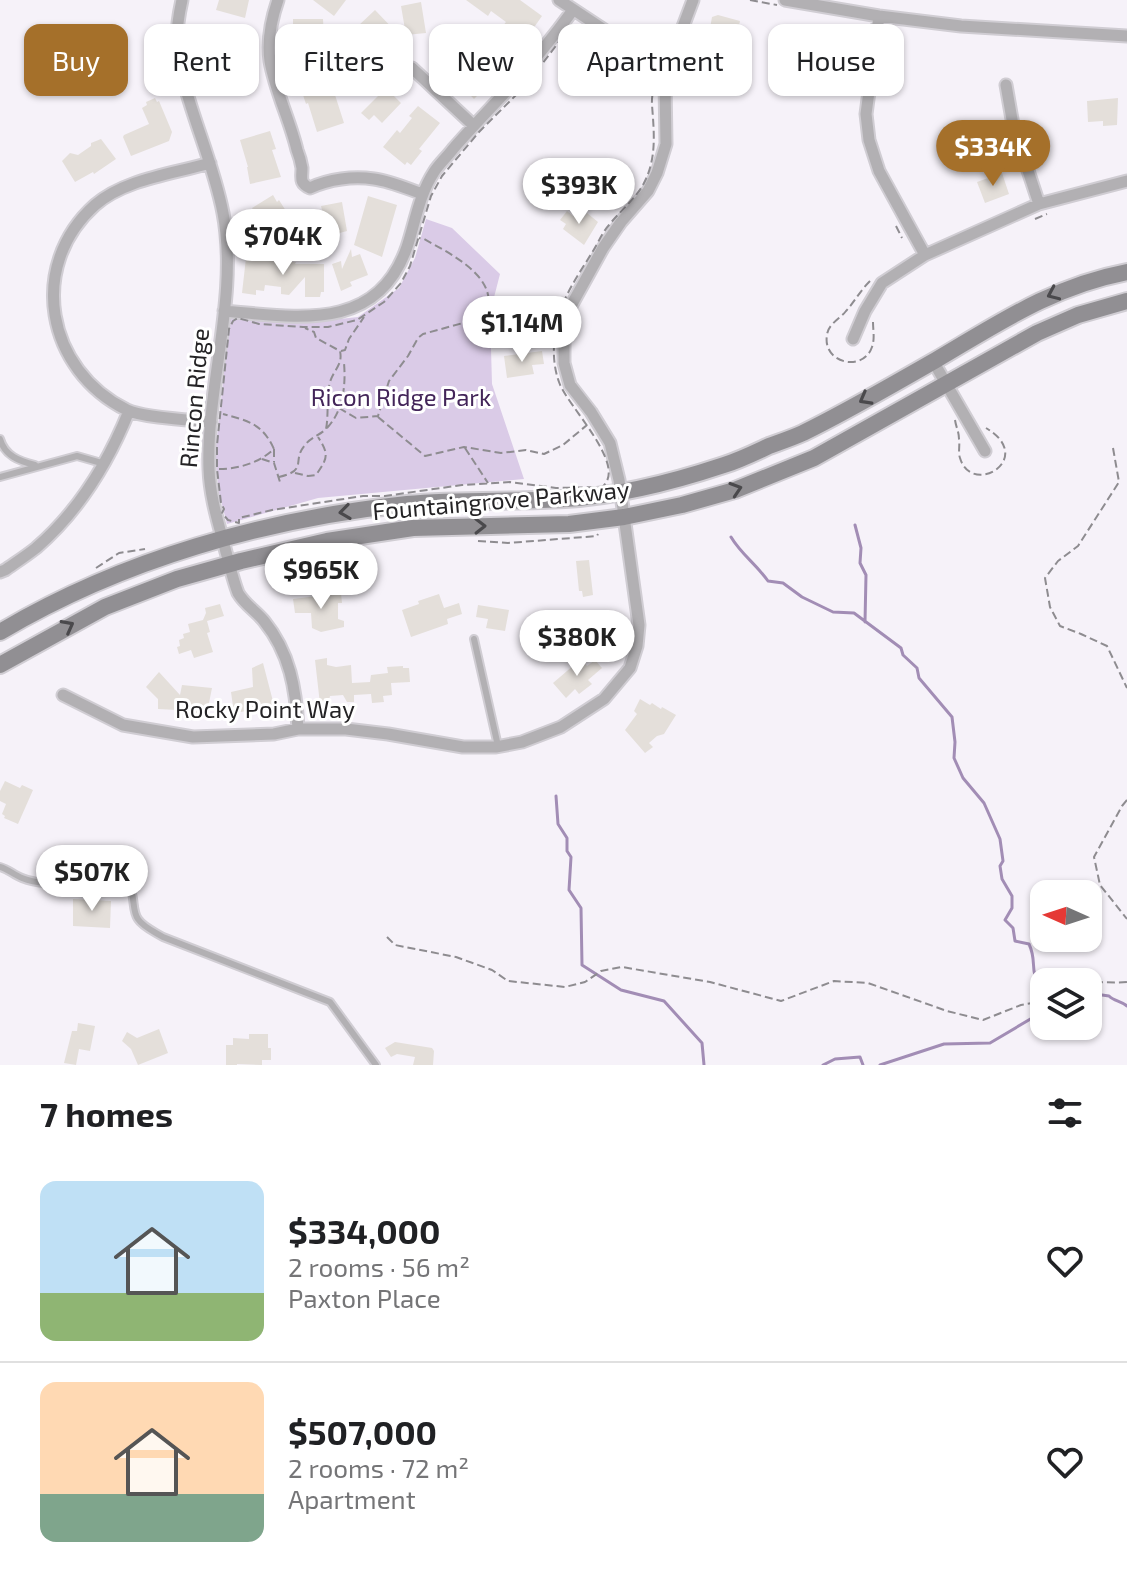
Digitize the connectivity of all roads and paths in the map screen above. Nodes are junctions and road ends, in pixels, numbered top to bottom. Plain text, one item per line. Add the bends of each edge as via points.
1 (182, 0) edge
2 (278, 0) edge
3 (559, 0) edge
4 (693, 0) edge
5 (750, 0) edge
6 (781, 2) edge
7 (573, 10) junction
8 (879, 16) junction
9 (595, 24) edge
10 (684, 24) edge
11 (1127, 36) edge
12 (413, 69) edge
13 (1006, 85) dead end
14 (665, 96) edge
15 (473, 125) junction
16 (210, 163) junction
17 (1127, 181) edge
18 (423, 194) junction
19 (1043, 209) junction
20 (1033, 219) dead end
21 (893, 220) dead end
22 (415, 237) junction
23 (904, 241) dead end
24 (925, 255) junction
25 (1127, 272) edge
26 (871, 280) dead end
27 (1127, 301) edge
28 (224, 311) junction
29 (874, 314) dead end
30 (853, 339) dead end
31 (340, 351) junction
32 (342, 361) junction
33 (933, 361) junction
34 (946, 385) junction
35 (339, 408) junction
36 (129, 411) junction
37 (215, 416) junction
38 (378, 416) junction
39 (587, 425) junction
40 (326, 429) junction
41 (318, 436) junction
42 (0, 439) edge
43 (464, 447) junction
44 (1113, 448) dead end
45 (274, 449) junction
46 (985, 451) dead end
47 (261, 459) junction
48 (274, 463) junction
49 (105, 464) junction
50 (39, 466) junction
51 (213, 469) junction
52 (291, 475) junction
53 (0, 477) edge
54 (488, 483) junction
55 (621, 493) junction
56 (624, 517) junction
57 (598, 533) dead end
58 (223, 539) junction
59 (469, 540) dead end
60 (230, 563) junction
61 (0, 572) edge
62 (0, 632) edge
63 (474, 639) dead end
64 (0, 665) edge
65 (1125, 679) edge
66 (1127, 688) edge
67 (63, 695) dead end
68 (298, 729) junction
69 (498, 746) junction
70 (1127, 800) edge
71 (0, 867) edge
72 (1127, 919) edge
73 (387, 937) dead end
74 (1102, 982) edge
75 (1127, 982) edge
76 (1030, 1003) edge
77 (376, 1065) edge

1 - 16 street, Rincon Ridge via 178,53
2 - 18 street via 271,20 270,61 304,185 375,179
3 - 7 street
4 - 10 street, Rocky Point Way
5 - 6 path
6 - 8 street
7 - 9 street
7 - 15 street
8 - 11 street
8 - 24 street via 866,114 869,140 879,171
12 - 15 street
13 - 19 street via 1013,125
14 - 55 street, Rocky Point Way via 666,144 657,173 603,248 566,315 564,363 570,385 610,443
15 - 18 street via 434,172
16 - 28 street, Rincon Ridge via 226,237
16 - 36 street via 142,181 97,203 79,222 58,266 54,308 70,360 88,383
17 - 19 street
18 - 22 street
19 - 20 path
19 - 24 street
21 - 23 path
22 - 28 street via 381,291 348,310 316,316
22 - 31 path via 401,283 366,316
22 - 38 path via 463,261 489,290 490,299 478,317 418,338 389,381
22 - 39 path via 442,176 526,85 568,30 577,28 653,63 655,146 650,167 643,185 607,227 573,283 556,325 553,355 558,380
24 - 30 street via 882,283
25 -> 33 main road, Fountaingrove Parkway via 1068,287
26 - 29 path via 830,326 827,347 833,355 851,363 868,355
27 - 34 main road, Fountaingrove Parkway via 1037,333
28 - 37 street, Rincon Ridge
31 - 32 path
31 - 37 path via 303,327 236,319 229,329
32 - 35 path via 345,385
32 - 40 path via 331,379
33 - 34 street
33 -> 55 main road, Fountaingrove Parkway via 801,434 727,464
34 - 46 street
56 -> 34 main road, Fountaingrove Parkway via 722,494 784,471
35 - 38 path via 356,418
35 - 40 path
36 - 37 street
36 - 49 street
37 - 45 path via 252,422
37 - 51 street, Rincon Ridge
37 - 51 path
38 - 43 path via 425,456
39 - 43 path via 544,454
39 - 54 path via 606,455 610,475 602,487
40 - 41 path
41 - 52 path via 305,445
41 - 52 path via 326,448 326,462 316,475
42 - 50 lane via 3,449 19,461
43 - 54 path
44 - 65 path via 1119,482 1078,546 1045,578 1060,626 1107,646
45 - 47 path
45 - 48 path
47 - 48 path
47 - 51 path via 233,469
48 - 52 path via 279,480
49 - 50 lane via 77,456
49 - 61 street via 74,509 36,548
50 - 53 lane
51 - 54 path via 222,513 232,523 272,510
51 - 58 street, Rincon Ridge via 214,505
55 - 56 street, Rocky Point Way
55 -> 58 main road, Fountaingrove Parkway via 397,505 324,515
60 -> 56 main road, Fountaingrove Parkway via 413,528 569,524
56 - 69 street, Rocky Point Way via 639,625 630,668 604,699 561,727
57 - 59 path via 508,543
58 - 60 street, Rincon Ridge
58 - 62 main road, Fountaingrove Parkway via 95,584
64 -> 60 main road, Fountaingrove Parkway via 105,607
60 - 68 street, Rincon Ridge via 243,602 283,649 292,673
63 - 69 lane
65 - 66 path
67 - 68 street, Rocky Point Way via 123,725 193,737
68 - 69 street, Rocky Point Way via 346,729 463,747
70 - 72 path via 1094,857 1100,885
71 - 77 lane via 35,882 123,881 131,889 136,917 163,937 330,1002
73 - 76 path via 395,945 492,970 508,981 565,987 622,967 781,1001 834,981 868,983 983,1020
74 - 75 path

